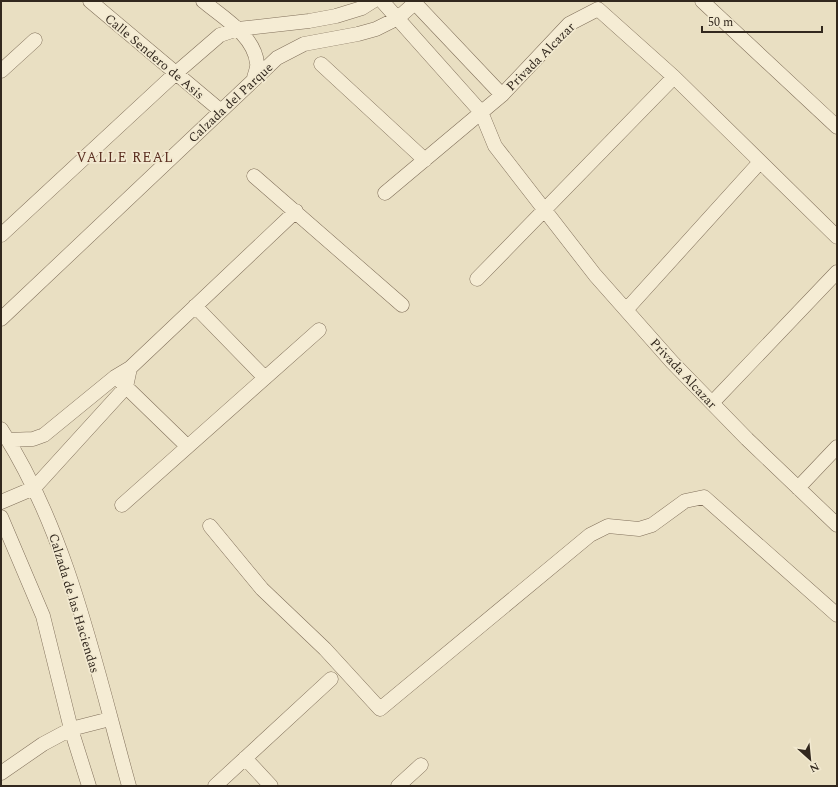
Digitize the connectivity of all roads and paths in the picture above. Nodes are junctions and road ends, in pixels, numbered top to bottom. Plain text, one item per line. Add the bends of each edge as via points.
1 (90, 1) edge
2 (203, 1) edge
3 (373, 1) edge
4 (382, 1) edge
5 (702, 1) edge
6 (415, 2) edge
7 (398, 18) junction
8 (432, 22) junction
9 (238, 30) junction
10 (415, 38) junction
11 (35, 40) dead end
12 (321, 64) dead end
13 (1, 71) edge
14 (176, 73) junction
15 (674, 77) junction
16 (254, 78) junction
17 (502, 94) junction
18 (221, 112) junction
19 (482, 112) junction
20 (837, 127) edge
21 (425, 160) junction
22 (760, 162) junction
23 (254, 176) dead end
24 (385, 193) dead end
25 (544, 210) junction
26 (296, 211) junction
27 (1, 235) edge
28 (837, 237) edge
29 (837, 272) edge
30 (477, 280) dead end
31 (402, 305) dead end
32 (195, 306) junction
33 (626, 310) junction
34 (1, 319) edge
35 (319, 330) dead end
36 (130, 368) junction
37 (115, 377) junction
38 (265, 378) junction
39 (126, 387) junction
40 (712, 403) junction
41 (5, 434) edge
42 (187, 446) junction
43 (837, 447) edge
44 (34, 488) junction
45 (798, 488) junction
46 (1, 502) edge
47 (122, 505) dead end
48 (1, 517) edge
49 (837, 525) edge
50 (210, 526) dead end
51 (837, 615) edge
52 (331, 679) dead end
53 (110, 719) junction
54 (71, 729) junction
55 (245, 758) junction
56 (421, 765) dead end
57 (1, 773) edge
58 (89, 786) edge
59 (129, 786) edge
60 (214, 786) edge
61 (271, 786) edge
62 (398, 786) edge

1 - 14 street, Calle Sendero de Asis
2 - 9 street
3 - 9 street via 362,8 316,20
4 - 7 street
5 - 20 street
6 - 7 street, Calzada del Parque
6 - 8 street
7 - 10 street
7 - 16 street, Calzada del Parque via 376,29 358,34 304,44 277,58
8 - 10 street
8 - 17 street
9 - 14 street via 220,35
9 - 16 street via 254,52 257,64
10 - 19 street
11 - 13 street
12 - 21 street
14 - 18 street, Calle Sendero de Asis
14 - 27 street
15 - 17 street, Privada Alcazar via 598,9 570,24
15 - 22 street, Privada Alcazar
15 - 25 street
16 - 18 street, Calzada del Parque
17 - 19 street, Privada Alcazar
18 - 34 street, Calzada del Parque
19 - 21 street, Privada Alcazar
19 - 25 street, Privada Alcazar via 495,146
21 - 24 street, Privada Alcazar
22 - 28 street, Privada Alcazar
22 - 33 street
23 - 26 street
25 - 30 street
25 - 33 street, Privada Alcazar
26 - 31 street
26 - 32 street
29 - 40 street
32 - 36 street
32 - 38 street
33 - 40 street, Privada Alcazar
35 - 38 street
36 - 37 street
36 - 39 street
37 - 39 street
37 - 41 street via 44,435 33,439
38 - 42 street
39 - 42 street
39 - 44 street
40 - 45 street, Privada Alcazar
41 - 44 street, Calzada de las Haciendas
42 - 47 street
43 - 45 street
44 - 46 street
44 - 53 street, Calzada de las Haciendas via 60,549
45 - 49 street, Privada Alcazar
48 - 54 street via 43,616
50 - 51 street via 262,589 325,649 380,709 590,535 608,526 639,529 652,525 685,501 704,497
52 - 55 street
53 - 54 street
53 - 59 street, Calzada de las Haciendas
54 - 57 street via 43,744
54 - 58 street
55 - 60 street
55 - 61 street
56 - 62 street

